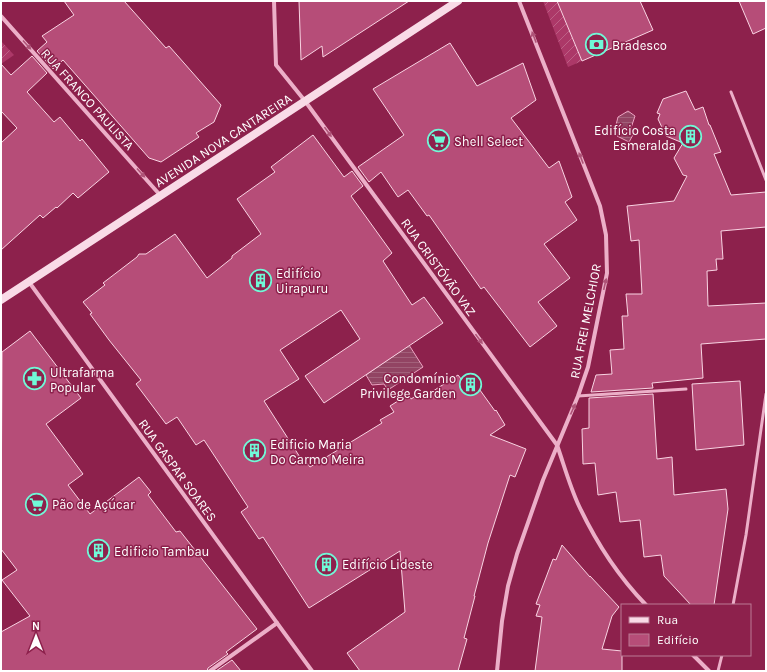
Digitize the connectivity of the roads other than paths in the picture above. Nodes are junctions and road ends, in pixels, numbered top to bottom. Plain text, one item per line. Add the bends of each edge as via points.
1 (274, 1) edge
2 (458, 1) edge
3 (519, 1) edge
4 (1, 16) edge
5 (731, 92) dead end
6 (305, 101) junction
7 (766, 180) edge
8 (160, 195) junction
9 (29, 281) junction
10 (1, 300) edge
11 (686, 389) dead end
12 (766, 394) edge
13 (578, 396) junction
14 (557, 445) junction
15 (645, 604) edge
16 (733, 604) edge
17 (277, 623) junction
18 (694, 656) edge
19 (722, 656) edge
20 (210, 671) edge
21 (312, 671) edge
22 (497, 671) edge
23 (709, 671) edge
24 (718, 671) edge

1 - 6 street, RUA CRISTÓVÃO VAZ via 276,65
2 - 6 main road, AVENIDA NOVA CANTAREIRA
13 -> 3 street, RUA FREI MELCHIOR via 588,367 607,273 606,235 600,206
4 -> 8 street, RUA FRANCO PAULISTA
5 - 7 lane
6 - 8 main road, AVENIDA NOVA CANTAREIRA
6 -> 14 street, RUA CRISTÓVÃO VAZ
8 - 9 main road, AVENIDA NOVA CANTAREIRA
9 - 10 main road, AVENIDA NOVA CANTAREIRA
9 - 17 street, RUA GASPAR SOARES
11 - 13 lane
12 - 16 lane via 746,535
14 -> 13 street, RUA FREI MELCHIOR
14 - 15 street, RUA CRISTÓVÃO VAZ via 578,504 591,530 611,562
14 - 22 street, RUA FREI MELCHIOR via 528,519 508,586
17 - 20 street
17 - 21 street, RUA GASPAR SOARES
18 - 23 street
19 - 24 lane

